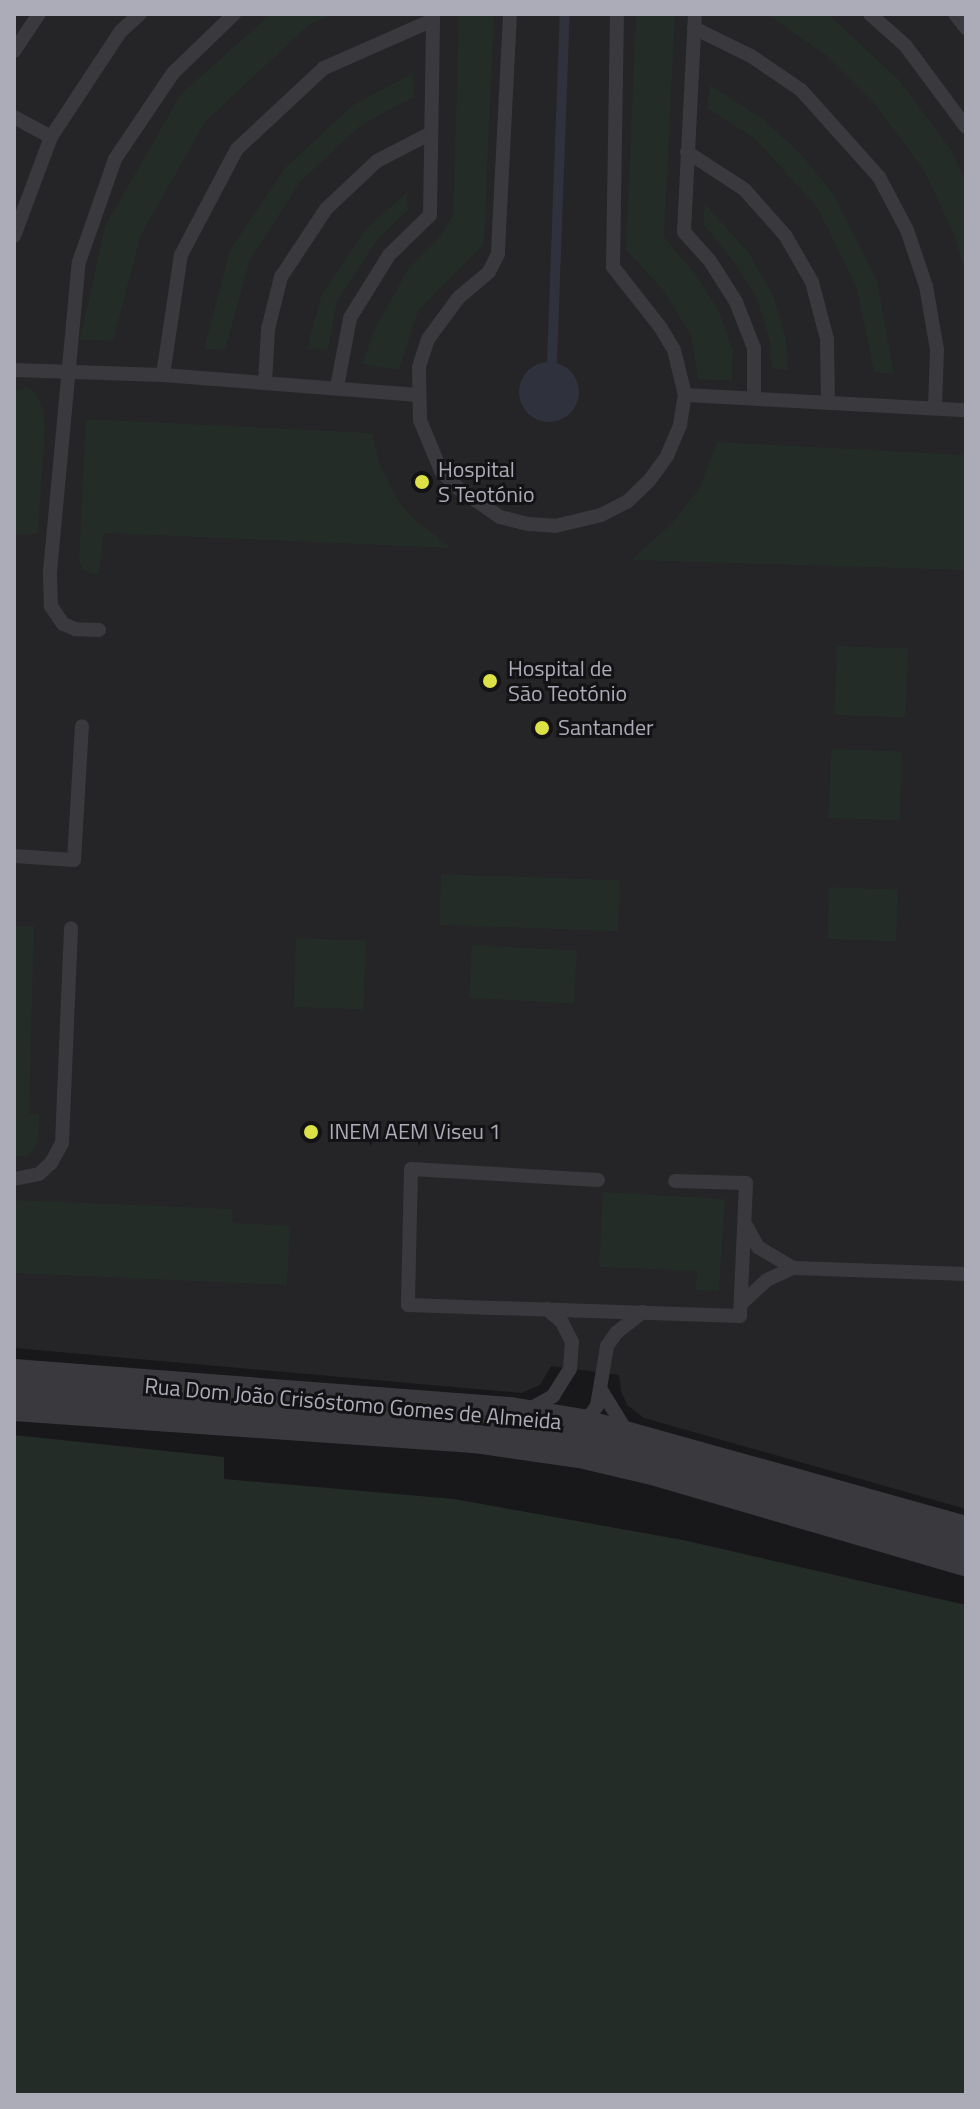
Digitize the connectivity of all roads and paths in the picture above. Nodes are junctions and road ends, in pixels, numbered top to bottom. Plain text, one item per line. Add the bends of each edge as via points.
1 (39, 14) edge
2 (140, 14) edge
3 (234, 14) edge
4 (510, 14) edge
5 (617, 14) edge
6 (870, 14) edge
7 (955, 14) edge
8 (433, 17) edge
9 (694, 21) edge
10 (966, 28) edge
11 (14, 51) edge
12 (14, 117) edge
13 (966, 127) edge
14 (431, 133) junction
15 (51, 137) junction
16 (687, 152) junction
17 (14, 236) edge
18 (14, 370) edge
19 (67, 372) junction
20 (163, 375) junction
21 (265, 383) junction
22 (337, 387) junction
23 (418, 395) junction
24 (685, 395) junction
25 (754, 398) junction
26 (828, 402) junction
27 (935, 407) junction
28 (966, 410) edge
29 (99, 630) dead end
30 (82, 726) dead end
31 (14, 856) edge
32 (71, 928) dead end
33 (14, 1179) edge
34 (598, 1180) dead end
35 (675, 1181) dead end
36 (744, 1221) junction
37 (793, 1268) junction
38 (966, 1274) edge
39 (741, 1304) junction
40 (547, 1309) junction
41 (644, 1312) junction
42 (14, 1376) edge
43 (601, 1390) junction
44 (14, 1404) edge
45 (510, 1414) junction
46 (582, 1426) junction
47 (474, 1436) junction
48 (633, 1438) junction
49 (966, 1533) edge
50 (966, 1559) edge

1 - 11 lane
2 - 15 lane via 121,31
3 - 19 lane via 173,73 115,159 79,262
4 - 23 lane via 498,254 489,272 459,297 428,339
5 - 24 lane via 610,254 619,278 674,350
6 - 13 lane via 905,45
7 - 10 lane
8 - 14 lane
8 - 20 lane via 324,68 237,149 181,255
9 - 16 lane
9 - 27 lane via 801,90 879,177 907,230 926,286 937,350
12 - 15 lane
14 - 21 lane via 377,161 326,209 288,266 268,329
14 - 22 lane via 430,215 389,255 350,318
15 - 17 lane
16 - 25 lane via 684,232 736,302 754,348
16 - 26 lane via 744,189 785,235 812,282 827,339
18 - 19 lane
19 - 20 lane
19 - 29 lane via 51,606 63,624
20 - 21 lane
21 - 22 lane
22 - 23 lane
23 - 24 lane via 420,420 435,458 459,489 500,517 555,526 601,515 627,502 649,481 680,425
24 - 25 lane
25 - 26 lane
26 - 27 lane
27 - 28 lane
30 - 31 lane via 74,860
32 - 33 lane via 62,1143 39,1174
34 - 40 lane via 411,1169 408,1305
35 - 36 lane via 746,1183
36 - 37 lane via 758,1247
36 - 39 lane
37 - 38 lane
37 - 39 lane via 760,1285
39 - 41 lane via 740,1316
40 - 41 lane
40 - 45 lane via 562,1322 572,1342 570,1369 553,1396
41 - 43 lane via 607,1346
42 - 45 street, Rua Dom João Crisóstomo Gomes de Almeida
43 - 46 lane
43 - 48 lane
44 - 47 street, Rua Dom João Crisóstomo Gomes de Almeida
45 - 46 street, Rua Dom João Crisóstomo Gomes de Almeida
46 - 47 lane via 562,1434 516,1426
46 - 48 street, Rua Dom João Crisóstomo Gomes de Almeida
47 - 50 street, Rua Dom João Crisóstomo Gomes de Almeida via 649,1467
48 - 49 street, Rua Dom João Crisóstomo Gomes de Almeida

